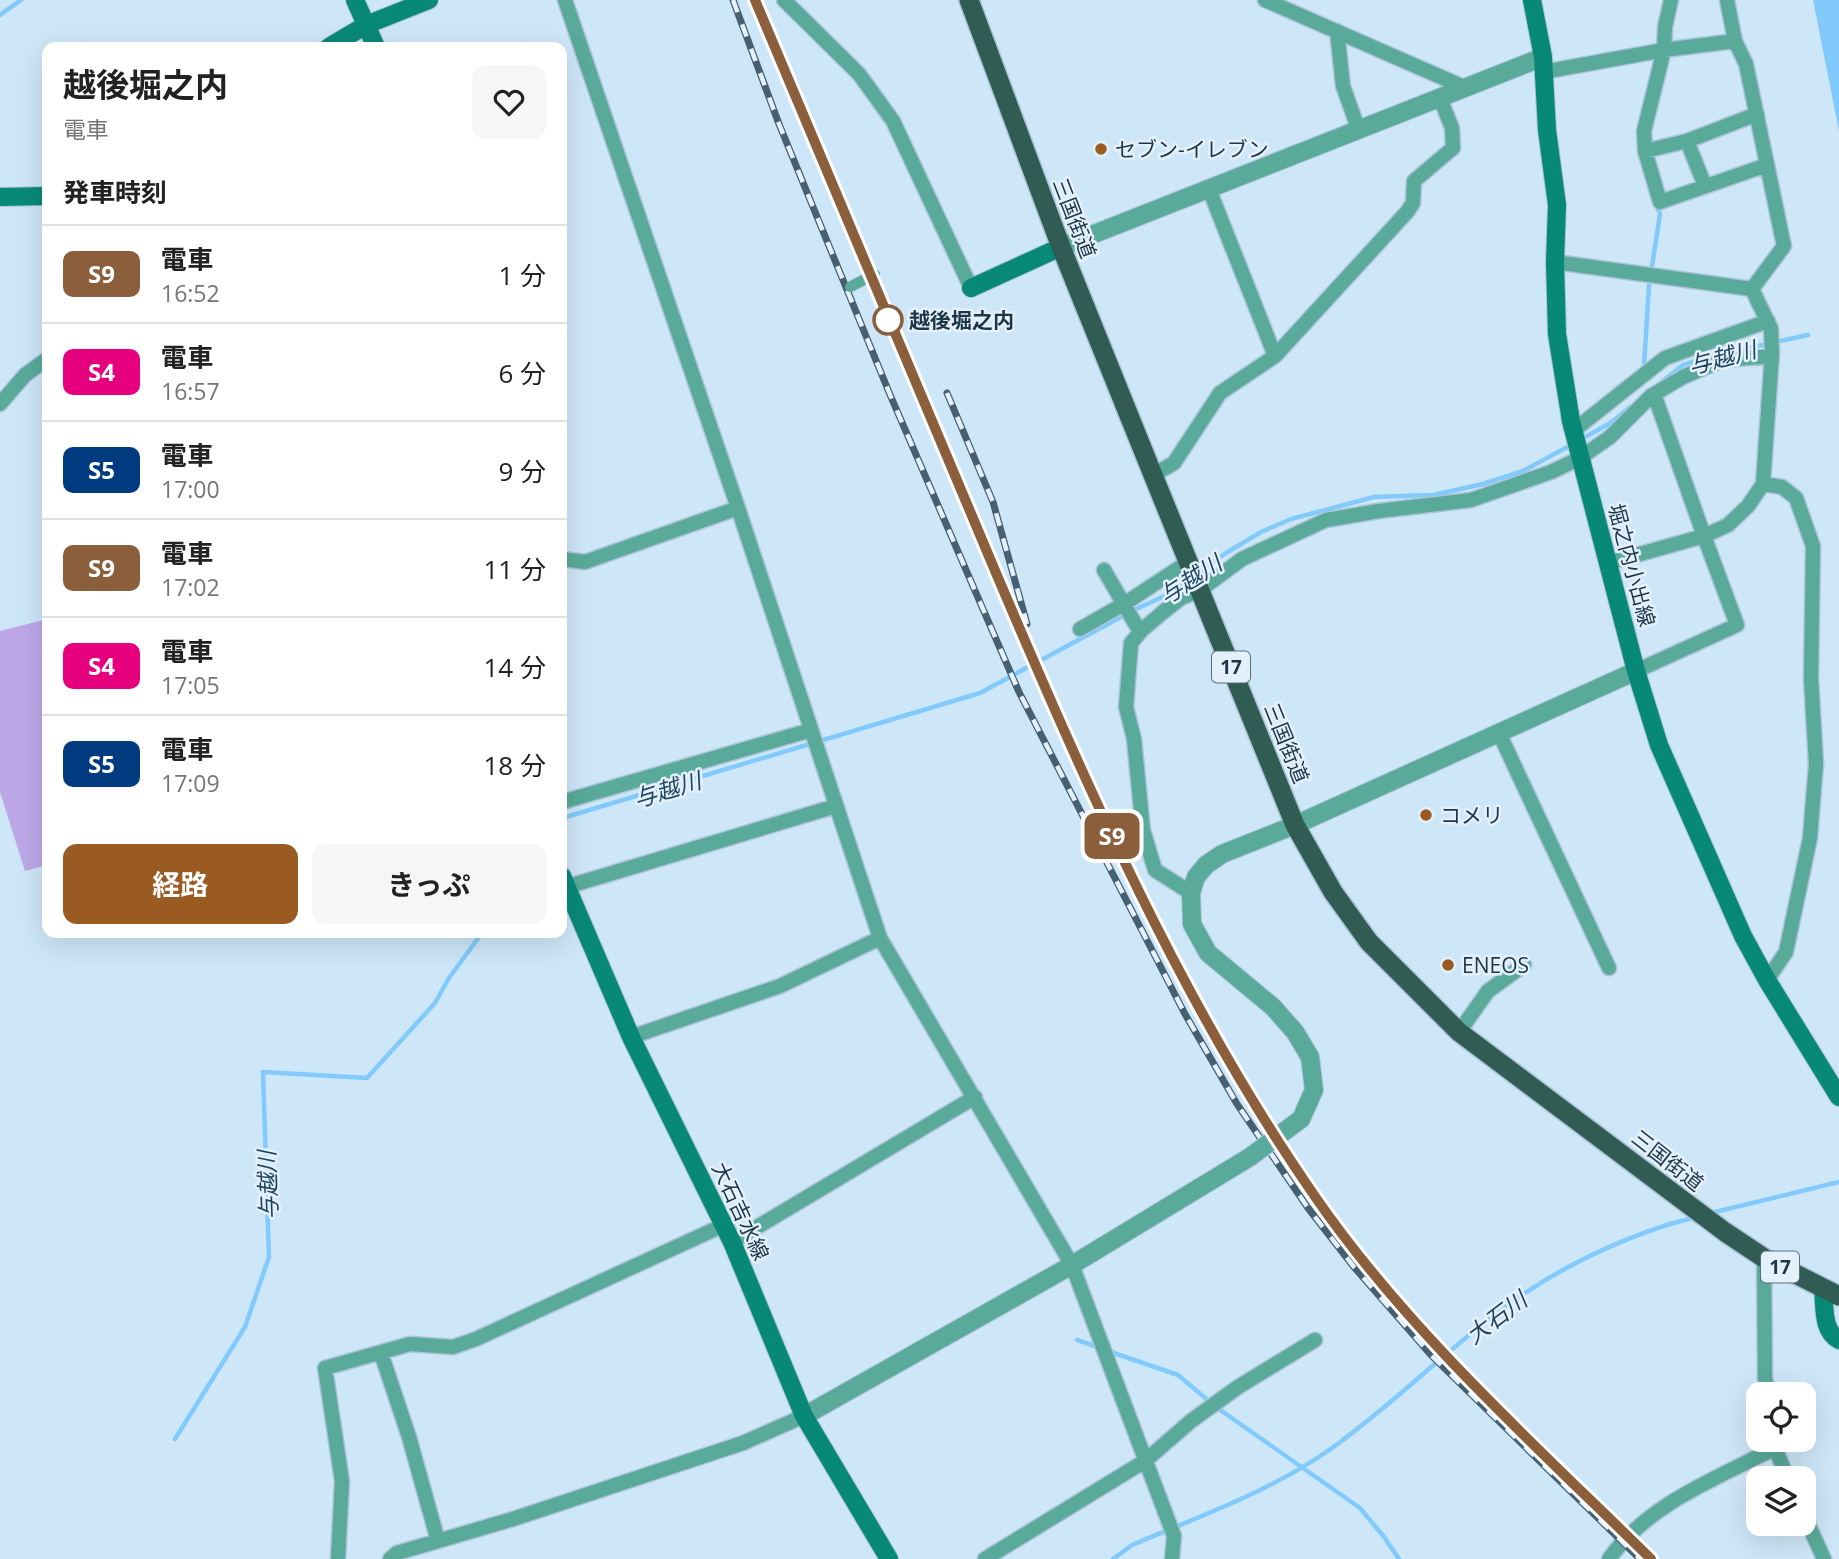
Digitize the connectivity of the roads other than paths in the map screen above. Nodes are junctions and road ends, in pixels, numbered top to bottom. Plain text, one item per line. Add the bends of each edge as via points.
1 (355, 0) edge
2 (429, 0) edge
3 (565, 0) edge
4 (783, 0) edge
5 (969, 0) edge
6 (1532, 0) edge
7 (1671, 0) edge
8 (1727, 0) edge
9 (1271, 1) edge
10 (366, 25) junction
11 (1337, 31) junction
12 (1735, 41) junction
13 (337, 42) edge
14 (374, 42) edge
15 (1664, 50) junction
16 (1543, 65) junction
17 (1466, 88) junction
18 (1440, 98) junction
19 (1757, 114) junction
20 (1359, 131) junction
21 (1687, 141) junction
22 (1645, 152) junction
23 (1767, 164) junction
24 (1705, 186) junction
25 (1209, 189) junction
26 (42, 196) edge
27 (0, 197) edge
28 (1061, 247) junction
29 (1555, 262) junction
30 (875, 274) dead end
31 (850, 287) dead end
32 (971, 288) joint
33 (1752, 289) junction
34 (1769, 325) junction
35 (1772, 354) junction
36 (1275, 356) junction
37 (1670, 359) junction
38 (42, 363) edge
39 (1679, 379) junction
40 (1654, 394) junction
41 (0, 404) edge
42 (1574, 432) junction
43 (1579, 455) junction
44 (1153, 475) junction
45 (1763, 484) junction
46 (738, 508) junction
47 (1704, 536) junction
48 (567, 560) edge
49 (1188, 562) junction
50 (1608, 563) junction
51 (1104, 570) dead end
52 (1200, 590) junction
53 (1124, 605) junction
54 (1137, 626) junction
55 (1080, 629) dead end
56 (1636, 670) junction
57 (811, 730) junction
58 (1499, 733) junction
59 (567, 801) edge
60 (836, 806) junction
61 (1296, 825) junction
62 (567, 881) edge
63 (567, 889) edge
64 (1191, 893) junction
65 (880, 939) junction
66 (1524, 965) dead end
67 (1609, 968) dead end
68 (1767, 980) junction
69 (1459, 1032) junction
70 (631, 1037) junction
71 (975, 1097) junction
72 (1839, 1097) edge
73 (724, 1224) junction
74 (732, 1242) junction
75 (1764, 1258) junction
76 (1072, 1265) junction
77 (1831, 1293) edge
78 (1315, 1340) dead end
79 (1839, 1340) edge
80 (381, 1353) junction
81 (1766, 1382) edge
82 (804, 1416) junction
83 (1761, 1452) edge
84 (1144, 1461) junction
85 (1814, 1536) edge
86 (438, 1541) junction
87 (338, 1559) edge
88 (390, 1559) edge
89 (888, 1559) edge
90 (985, 1559) edge
91 (1172, 1559) edge
92 (1609, 1559) edge
93 (1824, 1559) edge

1 - 10 main road
2 - 10 main road
3 - 46 street
4 - 32 street via 859,74 893,121
5 - 28 highway, 三国街道 / 17
6 - 16 main road, 堀之内小出線
7 - 15 street
8 - 12 street
9 - 11 street
10 - 13 main road
10 - 14 main road
11 - 17 street
11 - 20 street via 1343,86
12 - 15 street
12 - 19 street via 1746,64
15 - 16 street
15 - 22 street via 1644,131
16 - 17 street
16 - 29 main road, 堀之内小出線 via 1557,205
17 - 18 street
18 - 20 street
18 - 36 street via 1452,128 1453,148 1414,181 1413,204 1407,212
19 - 21 street
19 - 23 street
20 - 25 street
21 - 22 street
21 - 24 street
22 - 24 street via 1660,202
23 - 24 street
23 - 33 street via 1784,246
25 - 28 street
25 - 36 street
26 - 27 main road
28 - 32 main road
28 - 44 highway, 三国街道 / 17
29 - 33 street
29 - 42 main road, 堀之内小出線 via 1557,334
30 - 31 street, bridge
33 - 34 street
34 - 35 street
34 - 37 street
35 - 39 street via 1723,360
35 - 45 street
36 - 44 street via 1220,393 1174,463
37 - 39 street
37 - 42 street
38 - 41 street
39 - 40 street
40 - 43 street via 1610,437
40 - 47 street
42 - 43 main road, 堀之内小出線
43 - 50 main road, 堀之内小出線
43 - 52 street via 1551,472 1471,500 1326,520 1242,559
44 - 49 highway, 三国街道 / 17
45 - 47 street via 1728,525
45 - 68 street via 1782,487 1796,498 1812,546 1816,764 1810,838 1786,952
46 - 48 street via 585,562
46 - 57 street
47 - 50 street
47 - 56 street via 1737,625
49 - 52 highway, 三国街道 / 17
49 - 53 street
50 - 56 main road, 堀之内小出線
51 - 53 street
52 - 54 street
52 - 61 highway, 三国街道 / 17
53 - 54 street
53 - 55 street
54 - 64 street via 1131,643 1126,707 1134,739 1143,830 1155,870
56 - 58 street
56 - 68 main road, 堀之内小出線 via 1659,745
57 - 59 street
57 - 60 street
58 - 61 street
58 - 67 street
60 - 62 street
60 - 65 street
61 - 64 street via 1222,854 1196,877
61 - 69 highway, 三国街道 / 17 via 1333,892 1369,942
63 - 70 main road, 大石吉水線
64 - 76 street, bridge via 1192,924 1208,953 1296,1032 1310,1057 1314,1090 1301,1119 1250,1157
65 - 70 street via 780,986
65 - 71 street
66 - 69 street via 1488,991
68 - 72 main road, 堀之内小出線
69 - 75 highway, 三国街道 / 17
70 - 73 main road, 大石吉水線
71 - 74 street
71 - 76 street
73 - 74 main road, 大石吉水線
73 - 80 street via 476,1339 453,1347 410,1344
74 - 82 main road, 大石吉水線
75 - 77 highway, 三国街道 / 17
75 - 81 street
76 - 82 street
76 - 84 street
77 - 79 main road via 1827,1328
78 - 84 street via 1228,1394
80 - 86 street
80 - 87 street via 325,1368 342,1481
82 - 86 street via 743,1443
82 - 89 main road, 大石吉水線
83 - 92 street via 1664,1507
84 - 90 street
84 - 91 street via 1174,1536
85 - 93 street
86 - 88 street

